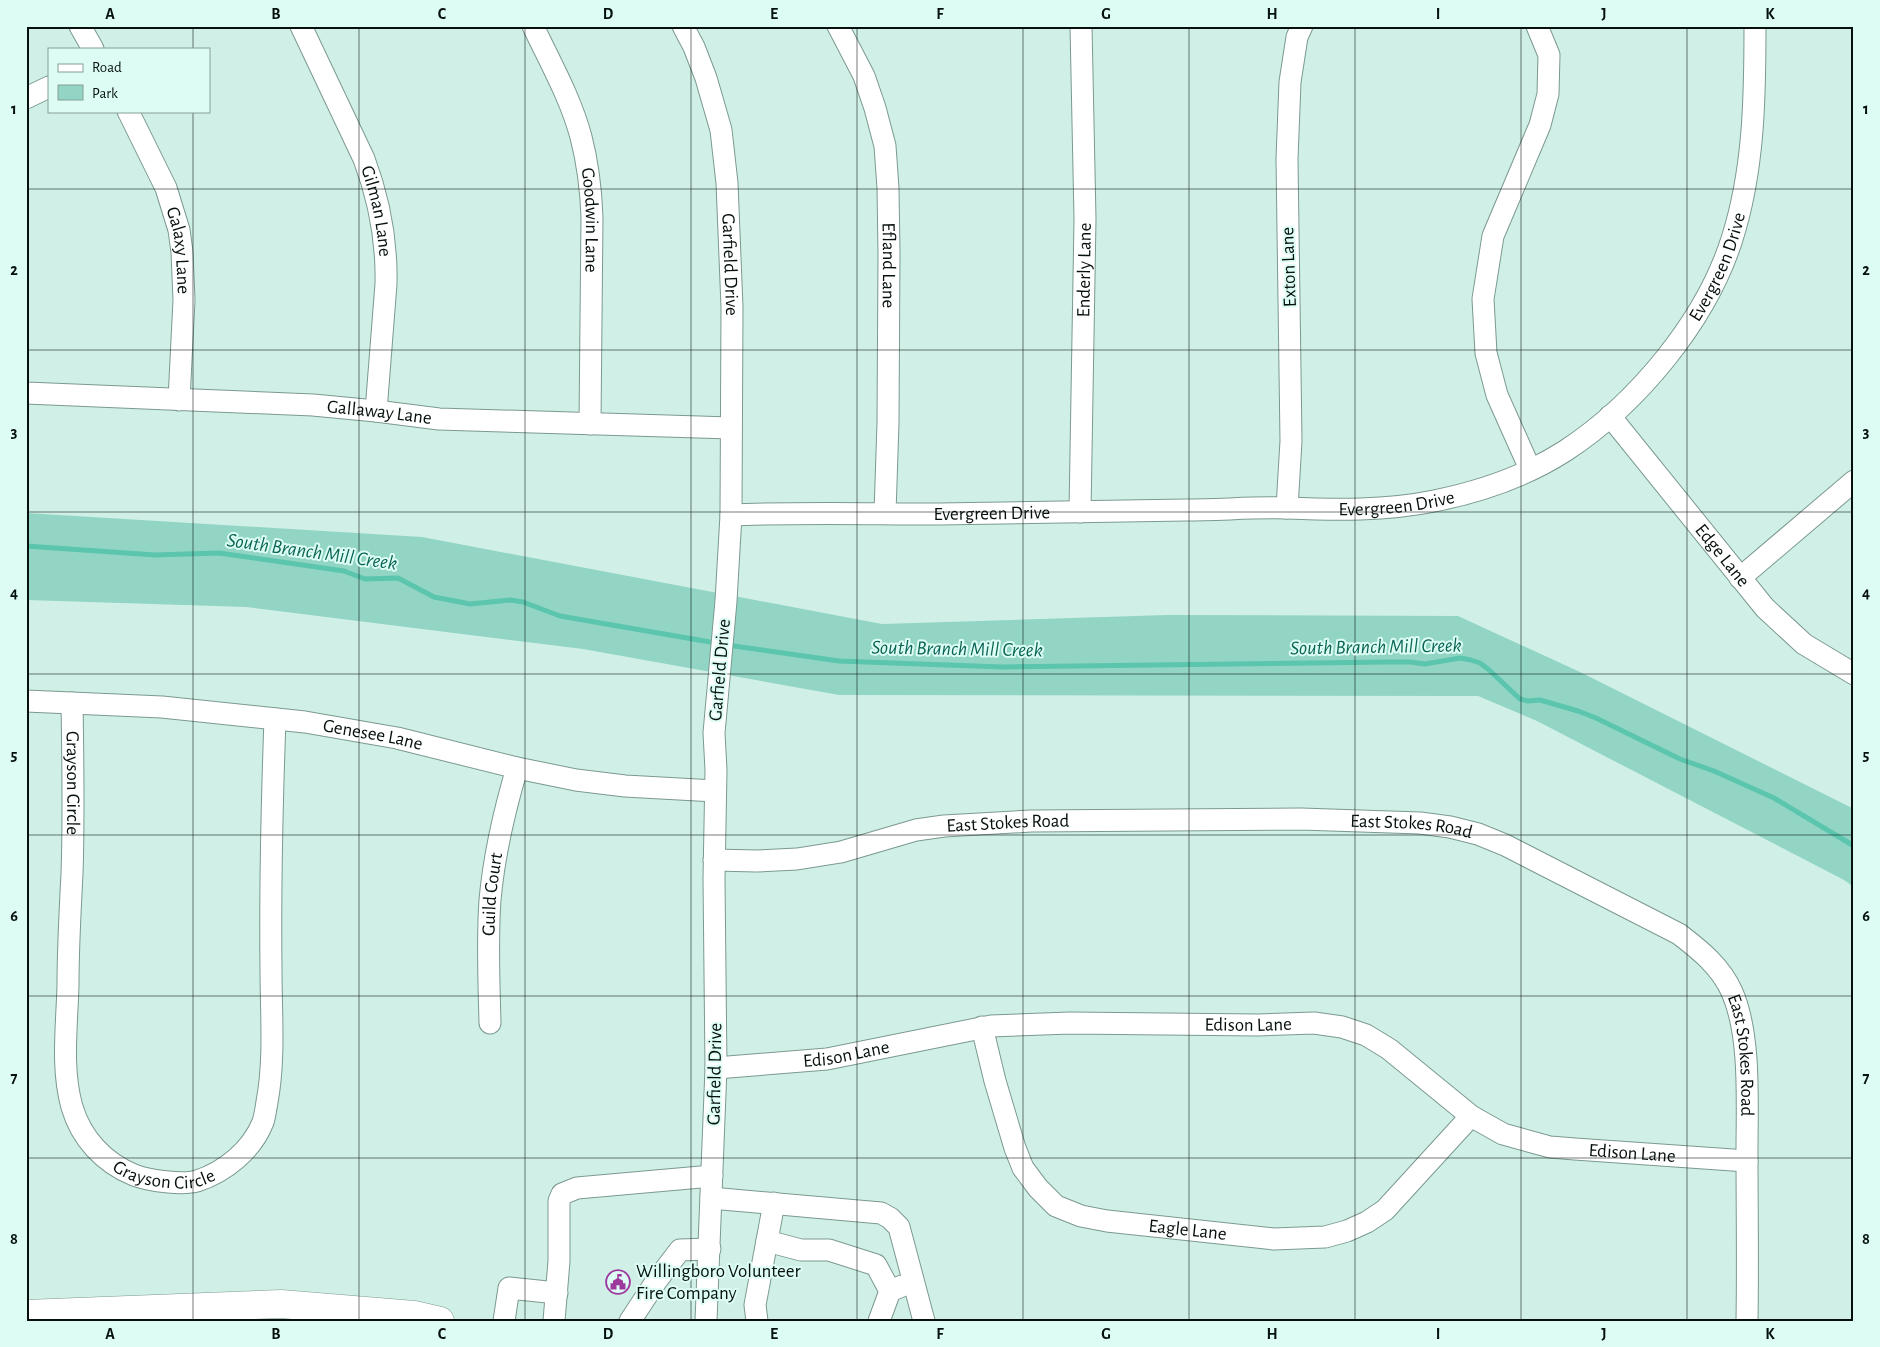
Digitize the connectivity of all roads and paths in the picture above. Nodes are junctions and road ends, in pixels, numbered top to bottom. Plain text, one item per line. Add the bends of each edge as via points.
1 (80, 26) edge
2 (301, 26) edge
3 (533, 26) edge
4 (683, 26) edge
5 (838, 26) edge
6 (1080, 26) edge
7 (1302, 26) edge
8 (1537, 26) edge
9 (1755, 26) edge
10 (92, 48) edge
11 (48, 87) edge
12 (26, 98) edge
13 (128, 112) edge
14 (26, 393) edge
15 (179, 400) junction
16 (376, 411) junction
17 (1610, 416) junction
18 (590, 424) junction
19 (731, 428) junction
20 (1530, 470) junction
21 (1854, 481) edge
22 (1287, 508) junction
23 (1080, 512) junction
24 (885, 513) junction
25 (731, 515) junction
26 (1740, 578) junction
27 (1854, 674) edge
28 (26, 702) edge
29 (72, 703) junction
30 (275, 719) junction
31 (517, 768) junction
32 (715, 791) junction
33 (714, 860) junction
34 (490, 1023) dead end
35 (982, 1028) junction
36 (716, 1068) junction
37 (1471, 1116) junction
38 (1747, 1161) junction
39 (712, 1176) junction
40 (711, 1198) junction
41 (774, 1203) junction
42 (766, 1247) junction
43 (710, 1249) junction
44 (913, 1282) junction
45 (890, 1291) junction
46 (557, 1293) junction
47 (238, 1313) edge
48 (26, 1314) edge
49 (64, 1317) edge
50 (440, 1321) edge
51 (504, 1321) edge
52 (554, 1321) edge
53 (630, 1321) edge
54 (706, 1321) edge
55 (757, 1321) edge
56 (878, 1321) edge
57 (924, 1321) edge
58 (1747, 1321) edge

1 - 10 street
2 - 16 street, Gilman Lane via 364,159 382,222 386,284
3 - 18 street, Goodwin Lane via 580,134 591,189
4 - 19 street, Garfield Drive via 706,78 723,148 732,307
5 - 24 street, Efland Lane via 864,76 885,146 889,253
6 - 23 street, Enderly Lane via 1084,219
7 - 22 street, Exton Lane via 1297,37 1290,82 1287,159 1291,441
8 - 20 street via 1549,55 1548,94 1540,125 1493,236 1483,299 1486,353 1495,387
9 - 17 street, Evergreen Drive via 1752,142 1731,241 1704,301 1686,330 1642,384
11 - 12 street
13 - 15 street, Galaxy Lane via 166,188 179,230 184,300
14 - 15 street, Gallaway Lane
15 - 16 street, Gallaway Lane
16 - 18 street, Gallaway Lane via 439,420
17 - 20 street, Evergreen Drive via 1562,452
17 - 26 street, Edge Lane
18 - 19 street, Gallaway Lane
19 - 25 street, Garfield Drive
20 - 22 street, Evergreen Drive via 1431,502 1362,509
21 - 26 street
22 - 23 street, Evergreen Drive
23 - 24 street, Evergreen Drive
24 - 25 street, Evergreen Drive
25 - 32 street, Garfield Drive via 714,733
26 - 27 street, Edge Lane via 1784,627 1811,649
28 - 29 street, Genesee Lane
29 - 30 street, Genesee Lane via 162,707
29 - 30 street, Grayson Circle via 73,824 67,1084 78,1124 88,1141 118,1168 155,1181 194,1182 212,1175 243,1152 264,1121 271,1082
30 - 31 street, Genesee Lane via 366,732
31 - 32 street, Genesee Lane via 625,786
31 - 34 street, Guild Court via 501,828 491,893
32 - 33 street, Garfield Drive
33 - 36 street, Garfield Drive
33 - 38 street, East Stokes Road via 797,859 841,852 916,830 1031,821 1360,820 1420,823 1478,834 1679,934 1718,970 1732,992 1744,1038
35 - 36 street, Edison Lane via 827,1058
35 - 37 street, Edison Lane via 1070,1022 1314,1023 1342,1027 1389,1049
35 - 37 street, Eagle Lane via 994,1082 1023,1168 1056,1206 1081,1216 1107,1221 1274,1238 1324,1237 1347,1232 1385,1210
36 - 39 street, Garfield Drive
37 - 38 street, Edison Lane via 1503,1134 1550,1146
38 - 58 street, East Stokes Road
39 - 40 street, Garfield Drive
39 - 46 street via 577,1188 562,1194 559,1201
40 - 41 street
40 - 43 street, Garfield Drive
41 - 42 street
41 - 44 street via 881,1213 890,1218 899,1227
42 - 45 street via 829,1250 876,1265
42 - 55 street via 755,1305
43 - 53 street via 680,1250
43 - 54 street, Garfield Drive
44 - 45 street
44 - 57 street
45 - 56 street
46 - 51 street via 509,1288
46 - 52 street
47 - 49 main road
47 - 50 main road via 281,1304 414,1315
48 - 49 main road

